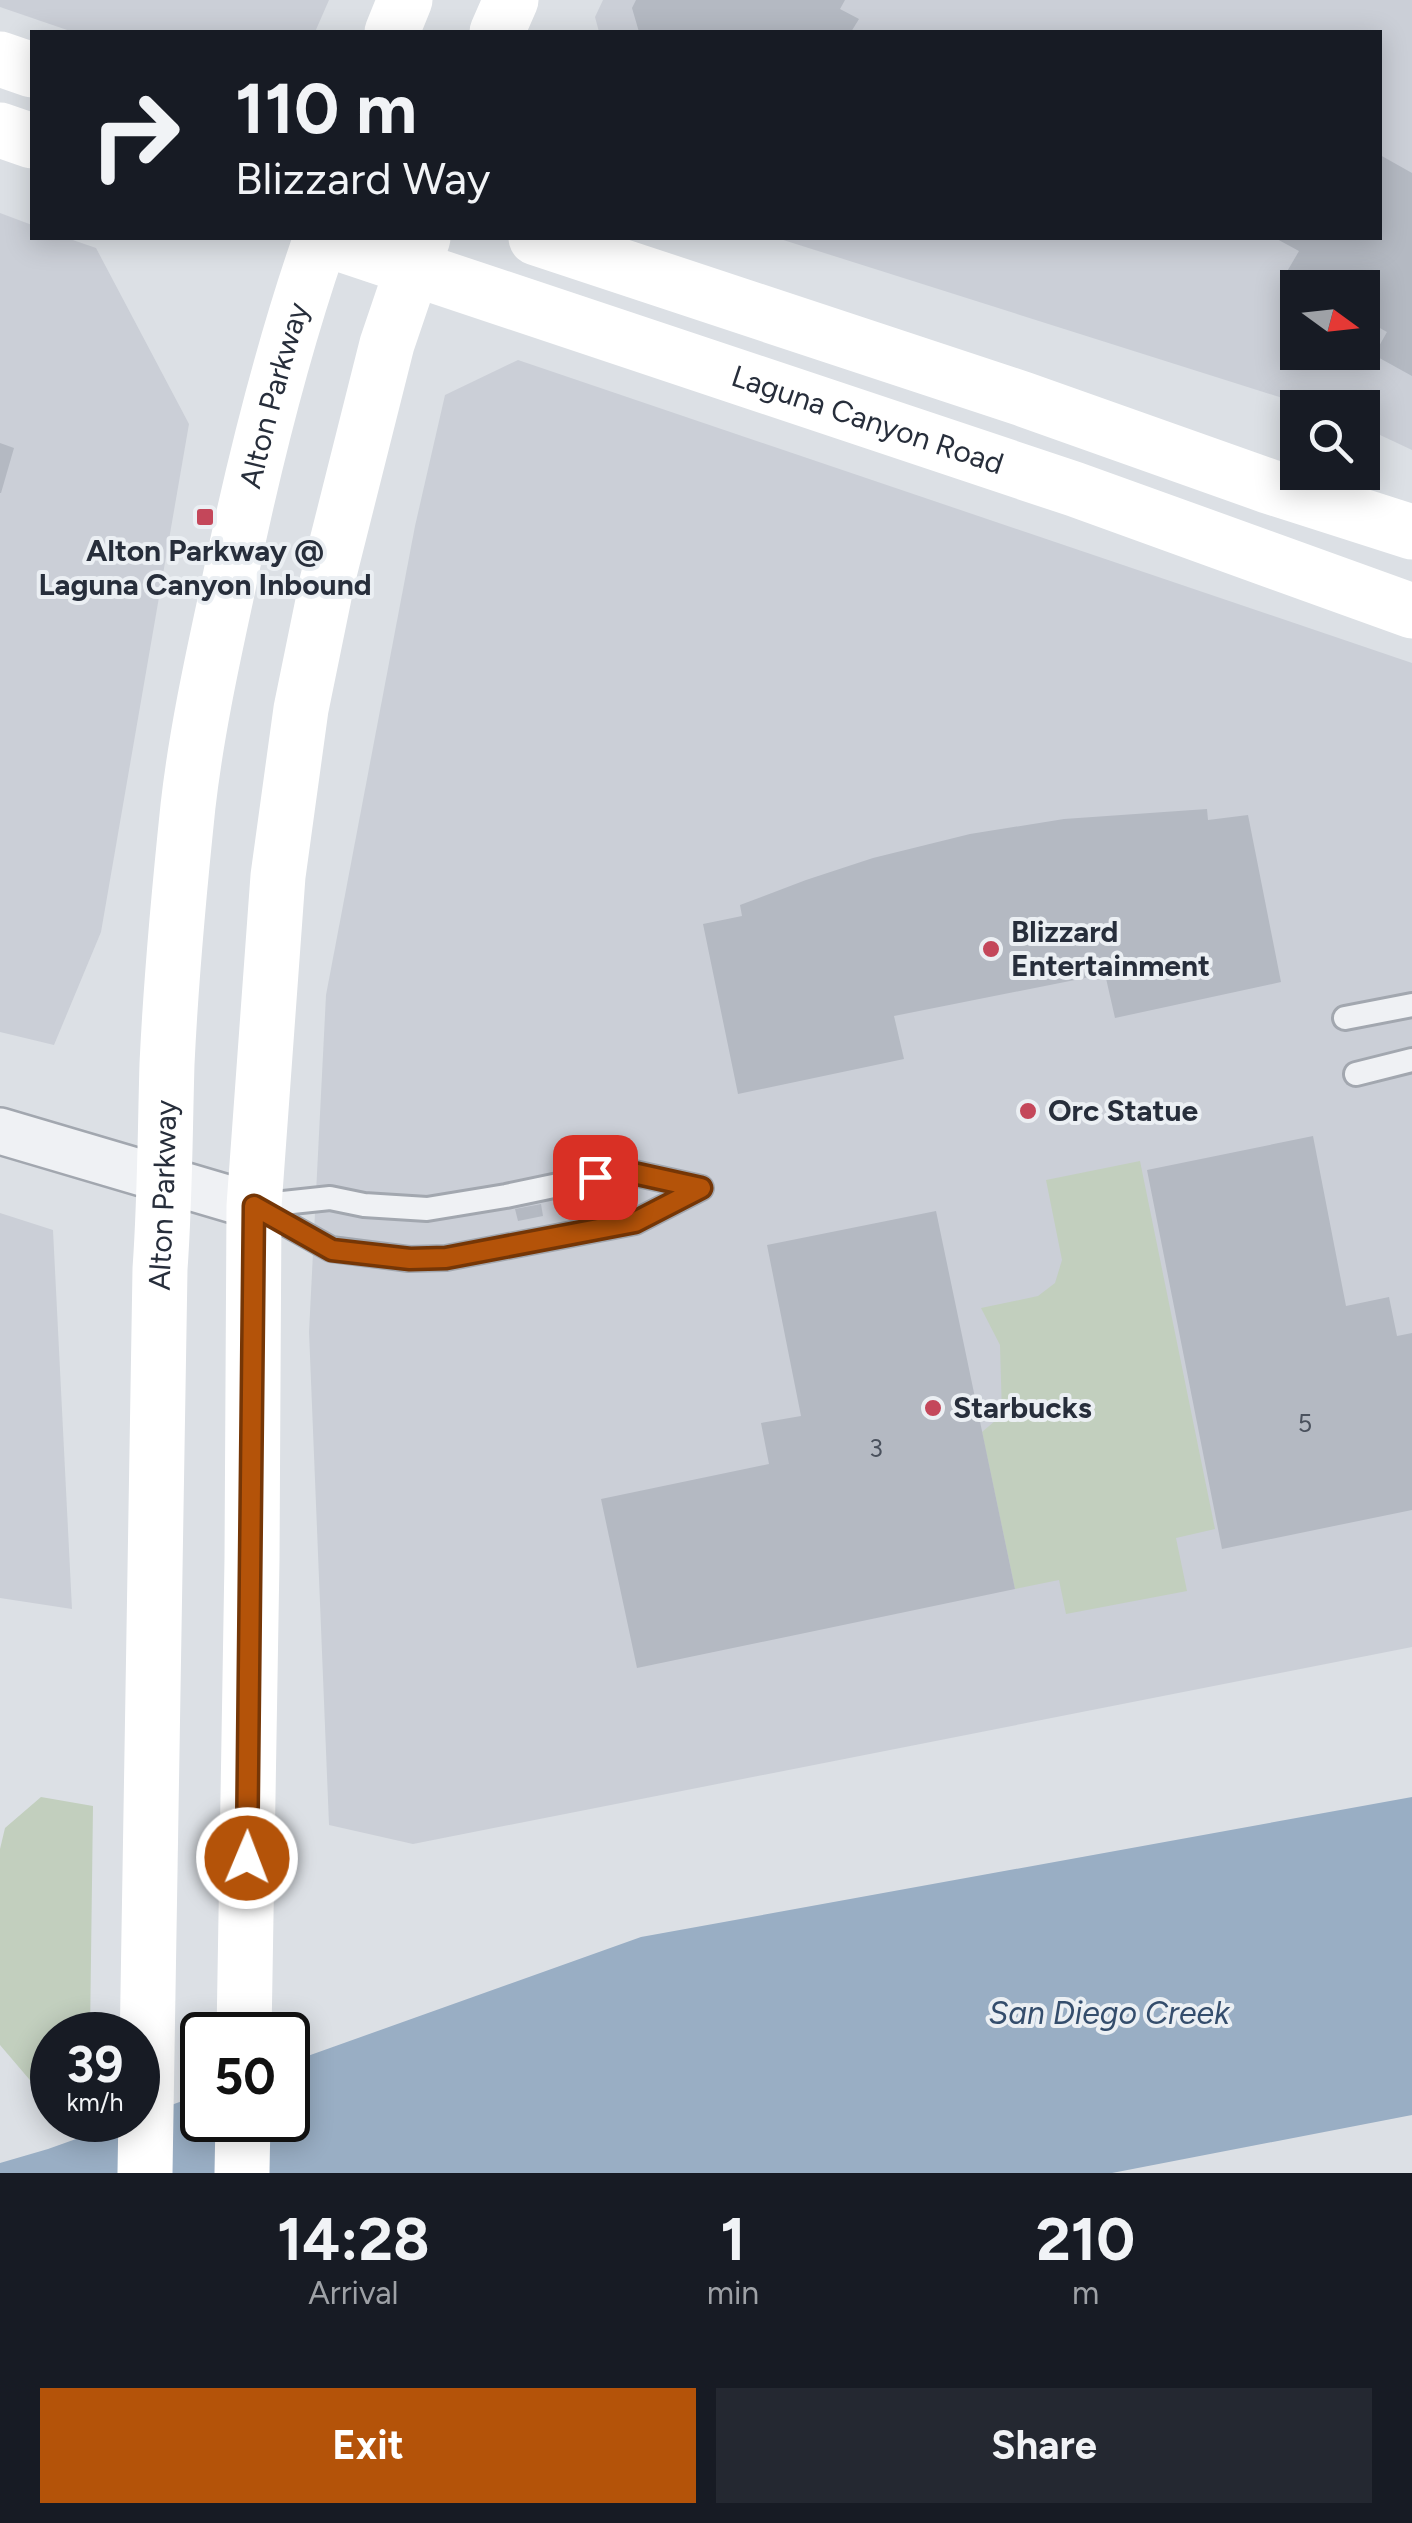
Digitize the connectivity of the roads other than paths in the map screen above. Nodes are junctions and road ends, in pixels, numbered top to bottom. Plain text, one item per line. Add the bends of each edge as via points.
1 (405, 0) edge
2 (511, 0) edge
3 (393, 30) edge
4 (498, 30) edge
5 (0, 59) edge
6 (30, 69) edge
7 (0, 130) edge
8 (30, 139) edge
9 (321, 240) edge
10 (335, 240) edge
11 (542, 240) edge
12 (418, 253) edge
13 (1412, 532) edge
14 (1412, 611) edge
15 (1412, 1005) edge
16 (1345, 1018) dead end
17 (1412, 1060) edge
18 (1356, 1074) dead end
19 (0, 1130) edge
20 (166, 1181) junction
21 (254, 1206) junction
22 (244, 2012) edge
23 (243, 2142) edge
24 (144, 2173) edge
25 (242, 2173) edge

1 - 3 main road
2 - 4 main road
5 - 6 main road
7 - 8 main road
9 - 20 main road, Alton Parkway via 253,468 197,748 176,936
10 - 12 main road, Laguna Canyon Road
11 - 13 main road
12 - 14 main road, Laguna Canyon Road
12 - 21 main road via 355,463 301,709 278,876
15 - 16 lane
17 - 18 lane
19 - 20 street
20 - 21 street
20 - 24 main road, Alton Parkway
21 - 21 lane via 332,1250 446,1258 635,1222 701,1188 624,1171 428,1210 330,1198
21 - 22 main road
23 - 25 main road

